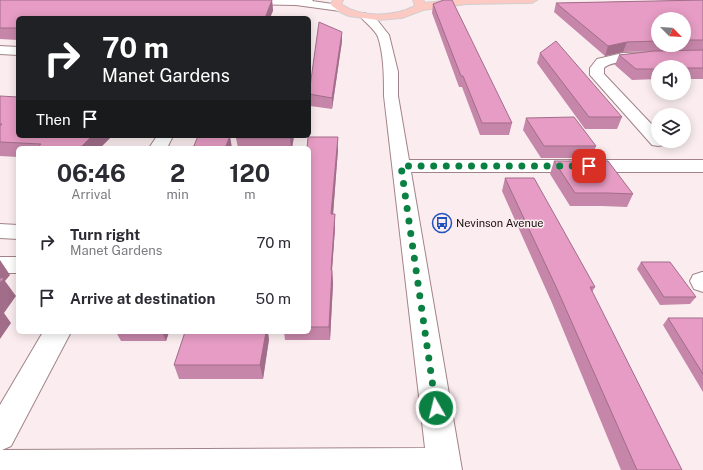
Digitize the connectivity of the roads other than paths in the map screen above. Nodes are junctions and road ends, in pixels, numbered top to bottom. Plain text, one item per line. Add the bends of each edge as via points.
1 (308, 0) edge
2 (452, 0) edge
3 (532, 0) edge
4 (234, 1) edge
5 (466, 1) junction
6 (296, 2) junction
7 (419, 3) edge
8 (339, 4) edge
9 (398, 15) junction
10 (365, 16) junction
11 (384, 35) junction
12 (0, 50) edge
13 (16, 51) edge
14 (703, 55) edge
15 (651, 133) edge
16 (664, 148) edge
17 (401, 166) junction
18 (681, 166) junction
19 (703, 166) edge
20 (0, 231) edge
21 (16, 232) edge
22 (0, 265) edge
23 (16, 265) edge
24 (56, 334) edge
25 (0, 435) edge
26 (0, 467) edge
27 (445, 468) edge

1 - 6 street
2 - 5 main road
3 - 5 main road
4 - 6 street
5 - 7 main road
6 - 8 street
7 - 9 main road via 408,13
8 - 10 main road via 350,13
9 - 10 main road
9 - 11 street via 390,30
10 - 11 street
11 - 17 street via 391,72 391,96
12 - 13 street
14 - 15 street via 623,57 602,62 596,68 597,75
16 - 18 street
17 - 18 street
17 - 27 street
18 - 19 street
20 - 21 street
22 - 23 street
24 - 25 street
26 - 27 street

